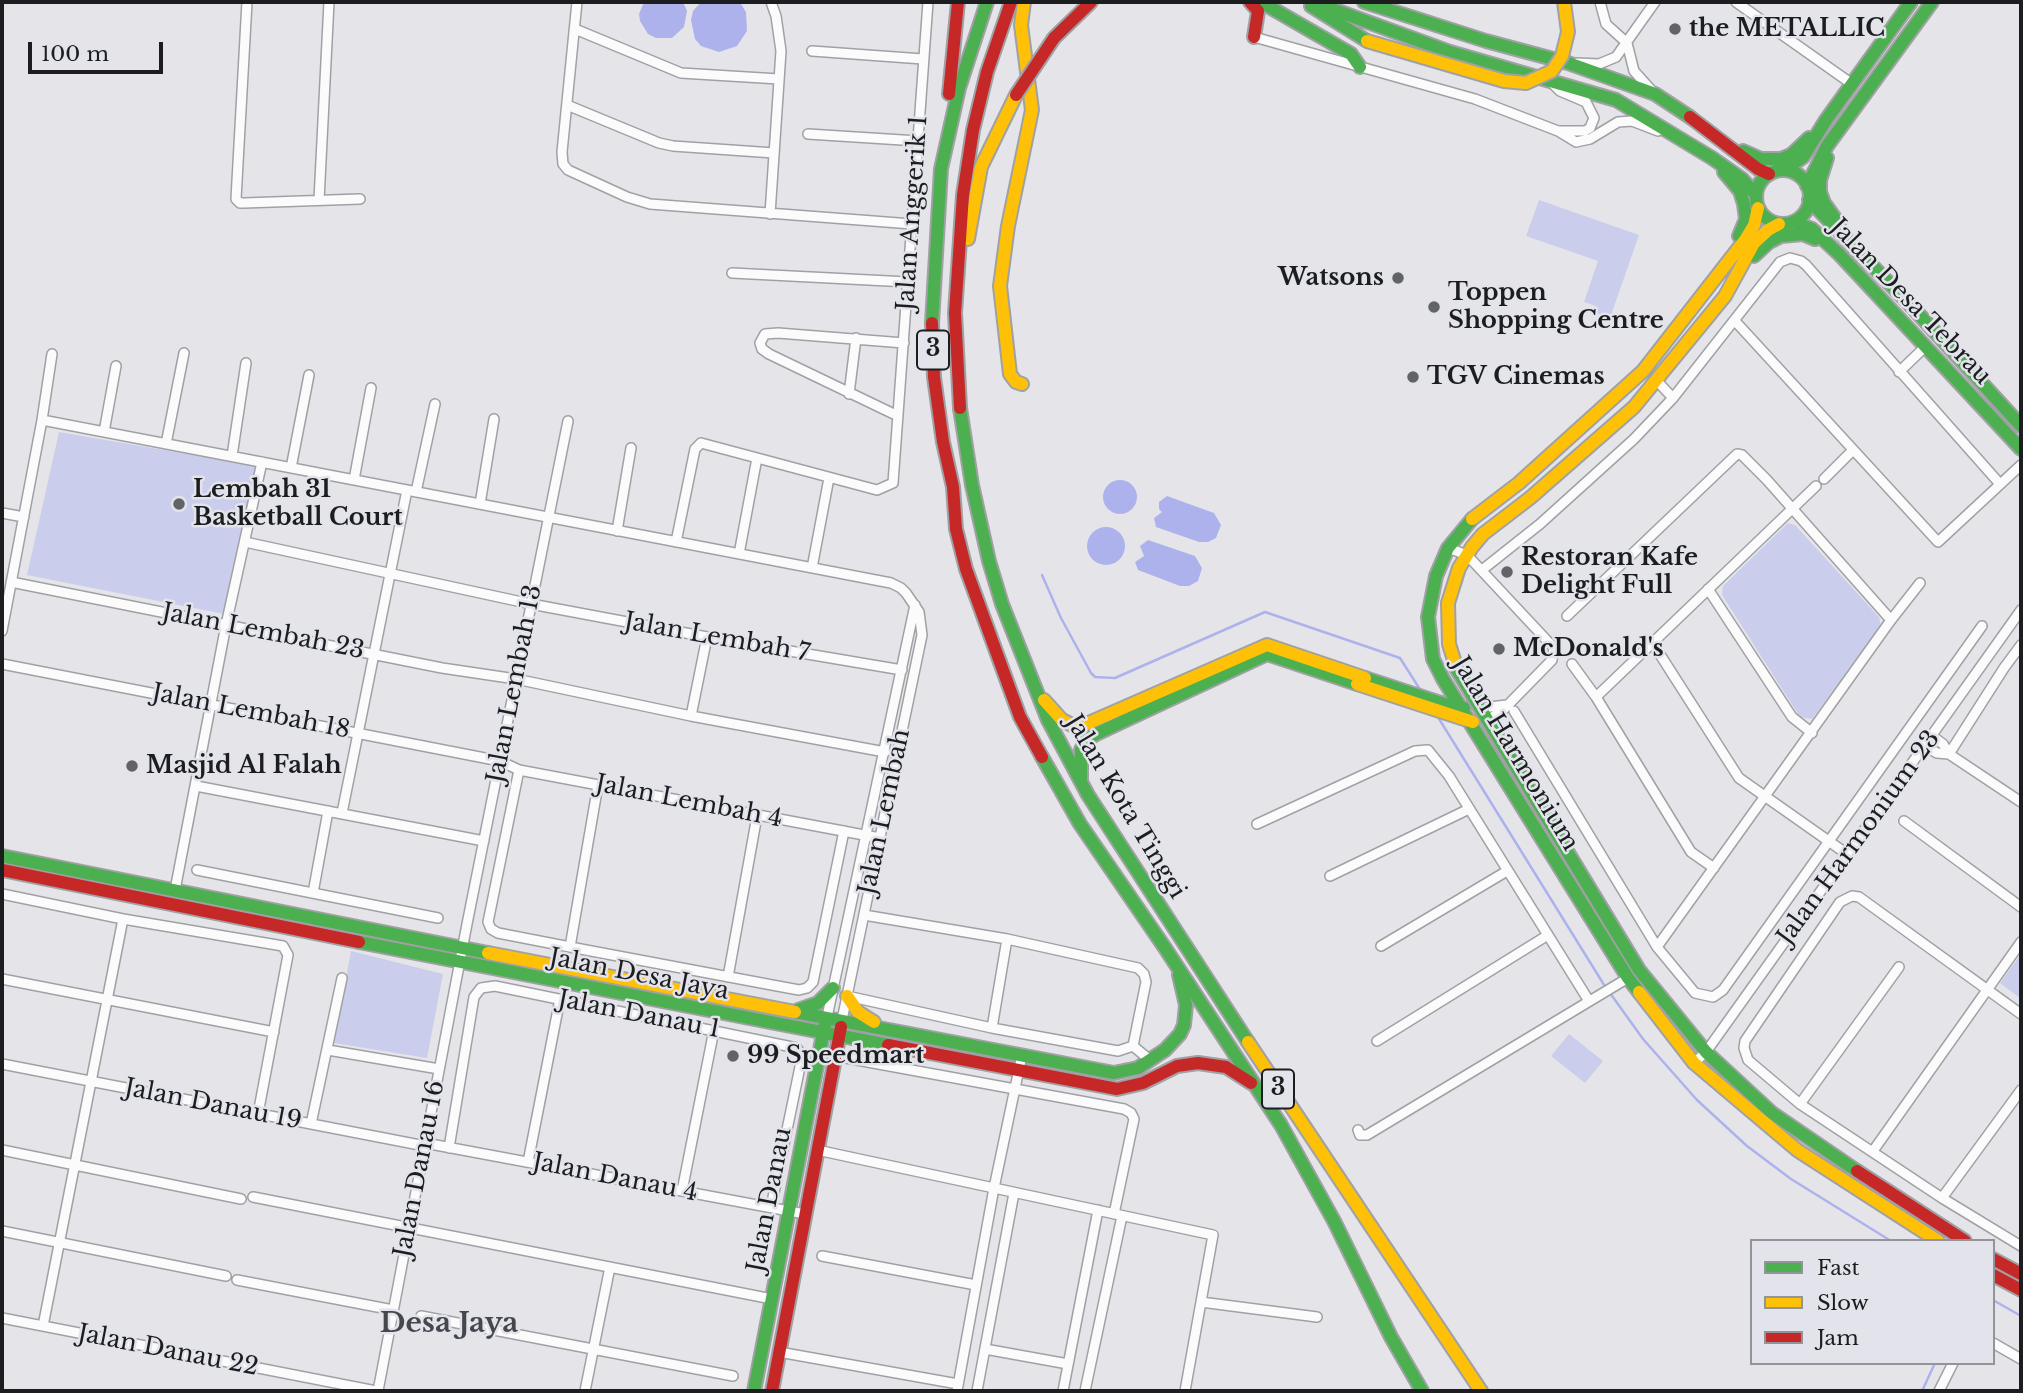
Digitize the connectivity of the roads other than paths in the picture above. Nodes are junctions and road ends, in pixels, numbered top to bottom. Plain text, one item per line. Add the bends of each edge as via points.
1 (247, 2) edge
2 (330, 2) edge
3 (577, 2) edge
4 (771, 2) edge
5 (928, 2) edge
6 (958, 2) edge
7 (987, 2) edge
8 (1011, 2) edge
9 (1024, 2) edge
10 (1091, 2) edge
11 (1251, 2) edge
12 (1261, 2) edge
13 (1307, 2) edge
14 (1313, 2) edge
15 (1364, 2) edge
16 (1564, 2) edge
17 (1600, 2) edge
18 (1655, 2) edge
19 (1736, 2) edge
20 (1911, 2) edge
21 (1931, 2) edge
22 (575, 29) junction
23 (1254, 37) joint
24 (1627, 43) junction
25 (812, 51) dead end
26 (923, 59) junction
27 (1568, 63) junction
28 (1360, 67) junction
29 (779, 79) junction
30 (1551, 82) junction
31 (1852, 84) junction
32 (1655, 93) junction
33 (567, 105) junction
34 (1826, 120) junction
35 (1840, 129) junction
36 (1558, 131) junction
37 (808, 134) dead end
38 (1683, 140) junction
39 (918, 141) junction
40 (1724, 144) junction
41 (774, 153) junction
42 (1712, 158) junction
43 (941, 169) junction
44 (1785, 170) junction
45 (1769, 174) junction
46 (1807, 186) junction
47 (360, 199) dead end
48 (319, 200) junction
49 (1809, 200) junction
50 (1757, 201) junction
51 (770, 214) junction
52 (1786, 223) junction
53 (912, 225) junction
54 (1853, 246) junction
55 (1840, 255) junction
56 (732, 273) dead end
57 (908, 282) junction
58 (1712, 282) junction
59 (956, 285) junction
60 (1725, 296) junction
61 (1735, 321) junction
62 (856, 338) junction
63 (904, 343) junction
64 (1926, 346) junction
65 (184, 353) dead end
66 (52, 354) dead end
67 (246, 363) dead end
68 (116, 366) dead end
69 (1899, 372) junction
70 (309, 374) dead end
71 (1657, 381) junction
72 (1022, 384) dead end
73 (371, 388) dead end
74 (849, 394) junction
75 (1673, 398) junction
76 (435, 404) dead end
77 (898, 416) junction
78 (494, 419) dead end
79 (42, 420) junction
80 (568, 421) dead end
81 (2021, 426) edge
82 (104, 432) junction
83 (166, 444) junction
84 (631, 448) dead end
85 (2021, 449) edge
86 (1853, 450) junction
87 (232, 456) junction
88 (757, 458) junction
89 (262, 462) junction
90 (2021, 465) edge
91 (291, 468) junction
92 (829, 478) junction
93 (1824, 479) dead end
94 (354, 480) junction
95 (2000, 484) junction
96 (1816, 486) dead end
97 (412, 491) junction
98 (480, 504) junction
99 (1792, 508) junction
100 (2, 513) edge
101 (24, 517) junction
102 (548, 517) junction
103 (617, 530) junction
104 (245, 542) junction
105 (676, 542) junction
106 (1448, 548) junction
107 (739, 554) junction
108 (1467, 555) junction
109 (812, 568) junction
110 (1482, 570) junction
111 (391, 574) junction
112 (11, 582) junction
113 (1920, 583) dead end
114 (1708, 589) junction
115 (531, 604) junction
116 (915, 604) junction
117 (2021, 610) edge
118 (1567, 616) dead end
119 (1891, 620) junction
120 (226, 625) junction
121 (1982, 626) dead end
122 (2, 631) edge
123 (707, 637) junction
124 (1652, 642) junction
125 (2021, 645) edge
126 (375, 654) junction
127 (2, 664) edge
128 (1572, 664) dead end
129 (902, 670) junction
130 (516, 679) junction
131 (1033, 685) junction
132 (1595, 697) junction
133 (211, 703) junction
134 (1429, 704) junction
135 (1462, 708) junction
136 (1480, 708) junction
137 (1511, 708) junction
138 (691, 716) junction
139 (1488, 721) junction
140 (1470, 722) junction
141 (357, 733) junction
142 (1812, 733) junction
143 (1932, 736) junction
144 (1925, 746) junction
145 (885, 752) junction
146 (1949, 754) junction
147 (500, 761) junction
148 (519, 770) junction
149 (1081, 783) junction
150 (598, 785) junction
151 (196, 786) junction
152 (1765, 797) junction
153 (2021, 802) edge
154 (1469, 809) junction
155 (328, 811) junction
156 (342, 813) junction
157 (757, 816) junction
158 (1904, 821) dead end
159 (1257, 824) dead end
160 (844, 831) junction
161 (867, 835) junction
162 (880, 838) junction
163 (484, 841) junction
164 (1829, 841) junction
165 (1847, 854) junction
166 (2, 856) edge
167 (1714, 868) junction
168 (2, 870) edge
169 (197, 870) dead end
170 (1507, 871) junction
171 (1330, 876) dead end
172 (175, 890) junction
173 (313, 893) junction
174 (2, 894) edge
175 (2021, 907) edge
176 (864, 915) junction
177 (438, 918) dead end
178 (123, 919) junction
179 (1548, 935) junction
180 (1007, 939) junction
181 (2021, 942) edge
182 (1381, 946) dead end
183 (463, 947) junction
184 (570, 947) junction
185 (1657, 947) junction
186 (460, 962) junction
187 (1176, 964) junction
188 (1899, 967) dead end
189 (728, 976) junction
190 (342, 978) dead end
191 (1628, 978) junction
192 (2, 979) edge
193 (833, 988) junction
194 (1988, 989) junction
195 (847, 996) junction
196 (561, 999) junction
197 (108, 1001) junction
198 (1589, 1001) junction
199 (794, 1011) junction
200 (2021, 1014) edge
201 (827, 1017) junction
202 (842, 1020) junction
203 (799, 1028) junction
204 (883, 1028) junction
205 (992, 1028) junction
206 (714, 1030) junction
207 (274, 1031) junction
208 (823, 1032) junction
209 (839, 1035) junction
210 (866, 1041) junction
211 (1377, 1041) dead end
212 (1133, 1045) junction
213 (328, 1050) junction
214 (1706, 1052) junction
215 (1023, 1055) junction
216 (835, 1056) junction
217 (1150, 1060) junction
218 (818, 1061) junction
219 (1694, 1063) junction
220 (2, 1064) edge
221 (439, 1069) junction
222 (1019, 1070) junction
223 (93, 1082) junction
224 (1259, 1088) junction
225 (1015, 1089) junction
226 (2021, 1090) edge
227 (1800, 1104) junction
228 (258, 1114) junction
229 (311, 1124) junction
230 (1357, 1130) dead end
231 (425, 1144) junction
232 (449, 1148) junction
233 (2, 1150) edge
234 (817, 1150) junction
235 (1873, 1152) junction
236 (528, 1162) junction
237 (76, 1165) junction
238 (994, 1188) junction
239 (682, 1191) junction
240 (1014, 1192) junction
241 (253, 1197) dead end
242 (1942, 1198) junction
243 (241, 1199) dead end
244 (771, 1207) junction
245 (1098, 1210) junction
246 (789, 1211) junction
247 (805, 1214) junction
248 (1118, 1215) junction
249 (409, 1229) junction
250 (2, 1231) edge
251 (1935, 1239) edge
252 (1962, 1239) edge
253 (2020, 1242) edge
254 (60, 1243) junction
255 (822, 1256) dead end
256 (1995, 1260) edge
257 (610, 1268) junction
258 (2021, 1274) edge
259 (226, 1276) dead end
260 (1995, 1276) edge
261 (237, 1280) dead end
262 (976, 1285) junction
263 (2021, 1290) edge
264 (772, 1299) junction
265 (1201, 1302) junction
266 (393, 1310) junction
267 (421, 1316) dead end
268 (1317, 1317) dead end
269 (2, 1318) edge
270 (43, 1326) junction
271 (1995, 1344) edge
272 (593, 1349) junction
273 (985, 1349) junction
274 (779, 1352) junction
275 (2021, 1359) edge
276 (1068, 1364) junction
277 (1952, 1365) edge
278 (733, 1376) dead end
279 (957, 1388) edge
280 (377, 1391) edge
281 (585, 1391) edge
282 (754, 1391) edge
283 (772, 1391) edge
284 (977, 1391) edge
285 (1063, 1391) edge
286 (1085, 1391) edge
287 (1185, 1391) edge
288 (1422, 1391) edge
289 (1481, 1391) edge
290 (1939, 1391) edge

1 - 48 street via 235,195 240,203
2 - 48 street
3 - 22 street
4 - 29 street via 779,32
5 - 26 street, Jalan Anggerik 1
6 - 43 main road
7 - 43 main road, Jalan Kota Tinggi / 3 via 959,88
8 - 59 main road, Jalan Kota Tinggi / 3 via 973,130
9 - 72 main road via 1021,25 1032,110 1000,286 1010,374
10 - 59 main road, bridge via 1054,38 1006,113 981,167
11 - 23 main road via 1258,11
12 - 28 main road via 1351,54
13 - 16 main road, bridge via 1367,41 1504,82 1526,83 1552,71 1562,55 1568,32
14 - 30 main road via 1450,52
15 - 27 main road
17 - 24 street via 1606,24
18 - 24 street
19 - 31 street
20 - 31 main road
21 - 35 main road
22 - 29 street via 681,74
22 - 33 street
23 - 28 street
24 - 27 street via 1612,60
24 - 32 street via 1634,71
25 - 26 street
26 - 39 street, Jalan Anggerik 1
27 - 32 main road
28 - 36 street via 1475,99
29 - 41 street
30 - 36 street via 1586,102 1594,118 1585,131
30 - 38 main road via 1616,100
31 - 34 main road
32 - 40 main road
33 - 41 street via 673,146
33 - 51 street via 562,152 568,170 650,204
34 - 40 main road via 1795,152 1781,159 1761,159
34 - 44 main road via 1803,157
35 - 46 main road
35 - 54 main road via 1819,186 1824,202
36 - 38 street via 1581,142 1618,122 1632,121
37 - 39 street
38 - 42 main road
39 - 53 street, Jalan Anggerik 1
40 - 45 main road
41 - 51 street
42 - 50 main road via 1742,179
42 - 58 main road via 1740,191 1746,219
43 - 187 main road, Jalan Kota Tinggi / 3 via 934,377 965,569 1020,717 1080,824
44 - 45 main road
44 - 46 main road via 1798,175
45 - 50 main road via 1760,183
46 - 49 main road
47 - 48 street
49 - 52 main road via 1804,213
49 - 54 main road, Jalan Desa Tebrau
50 - 52 main road via 1767,219
50 - 58 main road, Jalan Harmonium via 1754,225
51 - 53 street
52 - 55 main road, Jalan Desa Tebrau via 1812,229
52 - 60 main road, Jalan Harmonium via 1768,230 1754,243
53 - 57 street, Jalan Anggerik 1
54 - 81 main road, Jalan Desa Tebrau
55 - 60 main road via 1803,234 1781,236 1759,249
55 - 64 main road, Jalan Desa Tebrau
56 - 57 street
57 - 63 street, Jalan Anggerik 1
58 - 106 main road, Jalan Harmonium via 1621,394 1476,515
59 - 131 main road, Jalan Kota Tinggi / 3 via 956,363 974,497 1002,604
60 - 71 main road, Jalan Harmonium
61 - 69 street via 1780,262 1790,258 1801,261
61 - 75 street
61 - 86 street
62 - 63 street
62 - 74 street
62 - 74 street via 778,333 765,334 760,343 769,354
63 - 77 street, Jalan Anggerik 1
64 - 69 street
64 - 85 main road, Jalan Desa Tebrau
65 - 83 street
66 - 79 street
67 - 87 street
68 - 82 street
69 - 95 street
70 - 91 street
71 - 75 street
71 - 108 main road, Jalan Harmonium via 1593,445 1483,534
73 - 94 street
74 - 77 street
75 - 110 street via 1597,473
76 - 97 street
77 - 92 street, Jalan Anggerik 1 via 890,486 877,491
78 - 98 street
79 - 82 street
79 - 101 street
80 - 102 street, Jalan Lembah 13
82 - 83 street
83 - 87 street
84 - 103 street
86 - 93 street
86 - 95 street via 1938,542
87 - 89 street
88 - 92 street
88 - 105 street via 698,444
88 - 107 street
89 - 91 street
89 - 104 street
90 - 95 street
91 - 94 street
92 - 109 street
94 - 97 street
96 - 99 street
97 - 98 street
97 - 111 street
98 - 102 street
99 - 114 street
99 - 118 street via 1737,454
99 - 119 street
100 - 101 street
101 - 112 street
102 - 103 street
102 - 115 street, Jalan Lembah 13
103 - 105 street
104 - 111 street, Jalan Lembah 7
104 - 120 street
105 - 107 street
106 - 108 street
106 - 135 main road, Jalan Harmonium via 1436,576 1428,634 1433,659
107 - 109 street
108 - 110 street
108 - 136 main road, Jalan Harmonium via 1448,603 1447,633 1456,668
109 - 116 street via 891,583
110 - 137 street via 1551,643 1554,652
111 - 115 street, Jalan Lembah 7
111 - 126 street
112 - 120 street, Jalan Lembah 23
112 - 122 street
113 - 119 street
114 - 124 street
114 - 142 street via 1792,717
115 - 123 street, Jalan Lembah 7
115 - 130 street, Jalan Lembah 13
116 - 129 street, Jalan Lembah
116 - 162 street, Jalan Lembah via 922,635
117 - 143 street, Jalan Harmonium 23
119 - 142 street
120 - 126 street, Jalan Lembah 23
120 - 133 street
121 - 164 street
123 - 129 street, Jalan Lembah 7
123 - 138 street
124 - 132 street
124 - 152 street via 1739,778
125 - 146 street
126 - 130 street, Jalan Lembah 23
126 - 141 street
127 - 133 street, Jalan Lembah 18
128 - 132 street
129 - 145 street, Jalan Lembah
130 - 138 street, Jalan Lembah 23
130 - 147 street, Jalan Lembah 13
131 - 134 main road via 1062,720 1083,725 1267,645 1417,694
131 - 149 main road, Jalan Kota Tinggi / 3
132 - 167 street via 1691,852
133 - 141 street, Jalan Lembah 18
133 - 151 street
134 - 135 main road
134 - 140 main road
134 - 149 main road via 1267,654 1091,737 1080,754
135 - 136 main road
135 - 140 main road, Jalan Harmonium
136 - 137 street
136 - 139 main road, Jalan Harmonium
137 - 139 street
137 - 185 street
138 - 145 street, Jalan Lembah 23
139 - 140 main road
139 - 214 main road, Jalan Harmonium via 1639,970
140 - 191 main road, Jalan Harmonium
141 - 147 street, Jalan Lembah 18
141 - 156 street
142 - 152 street
143 - 144 street, Jalan Harmonium 23
143 - 146 street
144 - 146 street
144 - 165 street, Jalan Harmonium 23
145 - 161 street, Jalan Lembah
146 - 153 street
147 - 148 street, Jalan Lembah 4
147 - 163 street, Jalan Lembah 13
148 - 150 street, Jalan Lembah 4
148 - 184 street via 488,922 498,933
149 - 289 main road, Jalan Kota Tinggi / 3 via 1311,1139
150 - 157 street, Jalan Lembah 4
150 - 184 street
151 - 155 street
151 - 172 street
152 - 164 street
152 - 167 street
154 - 159 street via 1431,752 1423,749
154 - 170 street
154 - 171 street
155 - 156 street
155 - 173 street
156 - 163 street
157 - 160 street, Jalan Lembah 4
157 - 189 street
158 - 175 street
160 - 161 street, Jalan Lembah 4
160 - 189 street via 810,985 799,990
161 - 162 street, Jalan Lembah 4
161 - 193 street, Jalan Lembah
162 - 176 street, Jalan Lembah
163 - 183 street, Jalan Lembah 13
164 - 165 street
164 - 185 street via 1720,994 1695,993
165 - 214 street, Jalan Harmonium 23
166 - 172 main road, Jalan Desa Jaya
167 - 185 street
168 - 186 main road, Jalan Desa Jaya
169 - 173 street
170 - 179 street
170 - 182 street
172 - 183 main road, Jalan Desa Jaya
173 - 177 street
174 - 178 street
176 - 180 street
176 - 195 street, Jalan Lembah
178 - 197 street
178 - 207 street via 286,948
179 - 198 street
179 - 211 street
180 - 205 street
180 - 212 street via 1141,970 1146,982
181 - 194 street
183 - 186 street, Jalan Danau 16
183 - 199 main road, Jalan Desa Jaya
184 - 189 street
186 - 203 main road, Jalan Desa Jaya
186 - 221 street, Jalan Danau 16
187 - 217 main road, Jalan Desa Jaya via 1186,1005 1184,1025 1174,1042
187 - 224 main road, Jalan Kota Tinggi / 3
188 - 227 street
190 - 213 street
191 - 198 street
191 - 219 main road, Jalan Harmonium
192 - 197 street
193 - 199 main road via 818,1003
193 - 201 street, Jalan Lembah
194 - 200 street
194 - 227 street via 1859,897 1846,898 1745,1041 1748,1060
194 - 235 street
195 - 202 street, Jalan Lembah
195 - 204 main road via 858,1012
195 - 205 street
196 - 206 street, Jalan Danau 1
196 - 232 street, Jalan Danau 1 via 495,986 476,993
196 - 236 street
197 - 207 street
197 - 223 street
198 - 230 street via 1367,1135
199 - 201 main road, Jalan Desa Jaya
201 - 202 main road, Jalan Desa Jaya
201 - 208 main road, Jalan Danau
202 - 204 main road, Jalan Desa Jaya
202 - 209 main road, Jalan Danau
203 - 208 main road, Jalan Desa Jaya
203 - 218 main road via 812,1043
204 - 215 main road, Jalan Desa Jaya
205 - 212 street via 1120,1051
206 - 239 street
206 - 244 street, Jalan Danau 1 via 794,1046 801,1055
207 - 228 street
208 - 209 main road, Jalan Desa Jaya
208 - 218 main road, Jalan Danau
209 - 210 main road, Jalan Desa Jaya
209 - 216 main road, Jalan Danau
210 - 216 main road
210 - 222 main road, Jalan Desa Jaya
212 - 217 street
213 - 221 street
213 - 229 street
214 - 219 street, Jalan Harmonium 23
214 - 252 main road, Jalan Harmonium via 1772,1113
215 - 217 main road, Jalan Desa Jaya via 1114,1073
215 - 222 street
216 - 225 street
216 - 234 main road, Jalan Danau
218 - 246 main road, Jalan Danau
219 - 251 main road, Jalan Harmonium via 1797,1150
220 - 223 street, Jalan Danau 19
221 - 231 street, Jalan Danau 16
222 - 224 main road, Jalan Desa Jaya via 1117,1089 1143,1083 1177,1066 1209,1063 1226,1067
222 - 225 street
223 - 228 street, Jalan Danau 19
223 - 237 street
224 - 288 main road, Jalan Kota Tinggi / 3
225 - 238 street
225 - 248 street via 1124,1109 1132,1116
226 - 242 street
227 - 235 street
228 - 229 street, Jalan Danau 19
229 - 231 street, Jalan Danau 19
231 - 232 street, Jalan Danau 4
231 - 249 street, Jalan Danau 16
232 - 236 street, Jalan Danau 4
233 - 237 street
234 - 238 street
234 - 247 main road, Jalan Danau
235 - 242 street
236 - 239 street, Jalan Danau 4
237 - 243 street
237 - 254 street
238 - 240 street
238 - 262 street
239 - 244 street, Jalan Danau 4
240 - 245 street
240 - 273 street
241 - 249 street
242 - 253 street
244 - 246 street, Jalan Danau 4
245 - 248 street
245 - 276 street
246 - 247 street, Jalan Danau 4
246 - 264 main road, Jalan Danau
247 - 274 main road, Jalan Danau
248 - 265 street via 1213,1235
248 - 286 street
249 - 257 street
249 - 266 street, Jalan Danau 16
250 - 254 street
254 - 259 street
254 - 270 street
255 - 262 street
256 - 258 main road
257 - 264 street
257 - 272 street
260 - 263 main road
261 - 266 street
262 - 279 street
264 - 282 main road, Jalan Danau
265 - 268 street
265 - 287 street
266 - 280 street, Jalan Danau 16
267 - 272 street
269 - 270 street, Jalan Danau 22
270 - 280 street, Jalan Danau 22
271 - 275 street
272 - 278 street
272 - 281 street
273 - 276 street
273 - 284 street
274 - 279 street
274 - 283 main road, Jalan Danau
276 - 285 street
277 - 290 street

